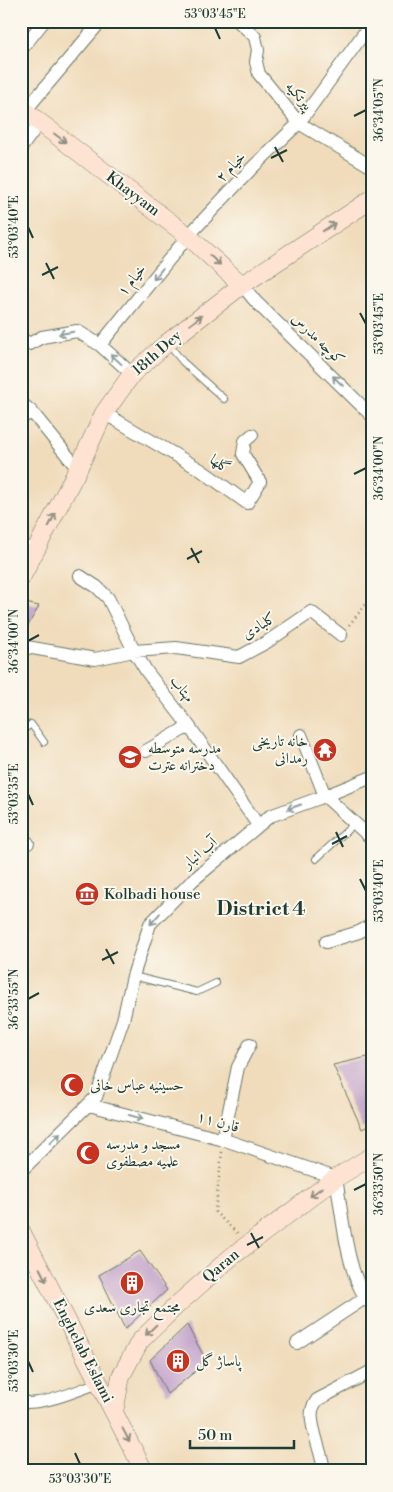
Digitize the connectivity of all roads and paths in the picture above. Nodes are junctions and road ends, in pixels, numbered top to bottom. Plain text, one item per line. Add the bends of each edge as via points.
1 (44, 21) edge
2 (101, 21) edge
3 (238, 21) edge
4 (372, 22) edge
5 (21, 50) edge
6 (23, 110) edge
7 (39, 123) junction
8 (299, 123) junction
9 (21, 148) edge
10 (372, 166) edge
11 (372, 199) edge
12 (188, 236) junction
13 (242, 285) junction
14 (21, 338) edge
15 (167, 343) junction
16 (100, 344) junction
17 (132, 374) junction
18 (224, 399) dead end
19 (21, 403) edge
20 (104, 413) junction
21 (26, 415) edge
22 (372, 416) edge
23 (252, 435) dead end
24 (78, 469) junction
25 (21, 540) edge
26 (36, 550) junction
27 (80, 576) dead end
28 (21, 578) edge
29 (372, 597) edge
30 (341, 635) joint
31 (21, 646) edge
32 (134, 651) junction
33 (190, 726) junction
34 (21, 732) edge
35 (301, 736) dead end
36 (44, 742) dead end
37 (146, 751) dead end
38 (372, 777) edge
39 (325, 796) junction
40 (355, 823) junction
41 (258, 825) junction
42 (372, 839) edge
43 (316, 860) dead end
44 (372, 925) edge
45 (326, 942) dead end
46 (133, 976) junction
47 (216, 984) dead end
48 (250, 1044) dead end
49 (89, 1104) junction
50 (223, 1140) junction
51 (372, 1156) edge
52 (21, 1171) edge
53 (336, 1178) junction
54 (21, 1231) edge
55 (248, 1244) junction
56 (368, 1301) edge
57 (297, 1343) dead end
58 (372, 1371) edge
59 (99, 1383) junction
60 (21, 1398) edge
61 (114, 1412) junction
62 (144, 1471) edge
63 (319, 1471) edge

1 - 5 street
2 - 6 street
3 - 8 street, پیرتکیه via 255,37 258,74
4 - 8 street, خیام ۲
6 - 7 main road, Khayyam
7 - 9 street
7 -> 12 main road, Khayyam
8 - 10 street, پیرتکیه
8 - 12 street, خیام ۲
13 -> 11 main road, 18th Dey
12 -> 13 main road, Khayyam
12 -> 16 street, خیام ۱
15 -> 13 main road, 18th Dey
22 -> 13 street, کوچه مدرس
16 -> 14 street via 78,331 42,337 29,344
15 - 17 main road, 18th Dey
15 - 18 lane
17 -> 16 street
17 - 20 main road, 18th Dey
19 - 21 street
20 - 23 street, گلها via 202,470 248,503 260,482 243,454 245,440
20 - 24 main road, 18th Dey
21 - 24 street
26 -> 24 main road, 18th Dey
25 - 26 lane
26 - 28 main road, 18th Dey
27 - 32 street, مهتاب via 108,598
29 - 30 path
30 - 32 street, کلبادی via 311,612 239,657 176,648
31 - 32 street via 95,659
32 - 33 street, مهتاب
33 - 37 street
33 - 41 street, مهتاب
34 - 36 lane via 31,724
35 - 39 street
38 - 39 street, آب انبار
39 - 40 street
39 -> 41 street, آب انبار via 270,816
40 - 42 street
40 - 43 lane
41 -> 46 street, آب انبار via 192,881 150,924
44 - 45 street
46 - 47 lane via 197,992
46 - 49 street, آب انبار via 123,1020 96,1097
48 - 50 street via 238,1067
49 -> 50 street, قارن ۱۱
52 -> 49 street, آب انبار
50 - 53 street, قارن ۱۱
50 - 55 path via 215,1212
51 - 53 main road, Qaran
53 -> 55 main road, Qaran
53 - 56 street via 353,1274
54 -> 59 main road, Enghelab Eslami
55 -> 61 main road, Qaran via 140,1341 121,1376
56 - 57 street
58 - 63 street via 317,1400 312,1408 311,1417 322,1454 323,1466
59 - 60 street via 38,1403 28,1404
59 - 61 main road, Enghelab Eslami
61 -> 62 main road, Enghelab Eslami

